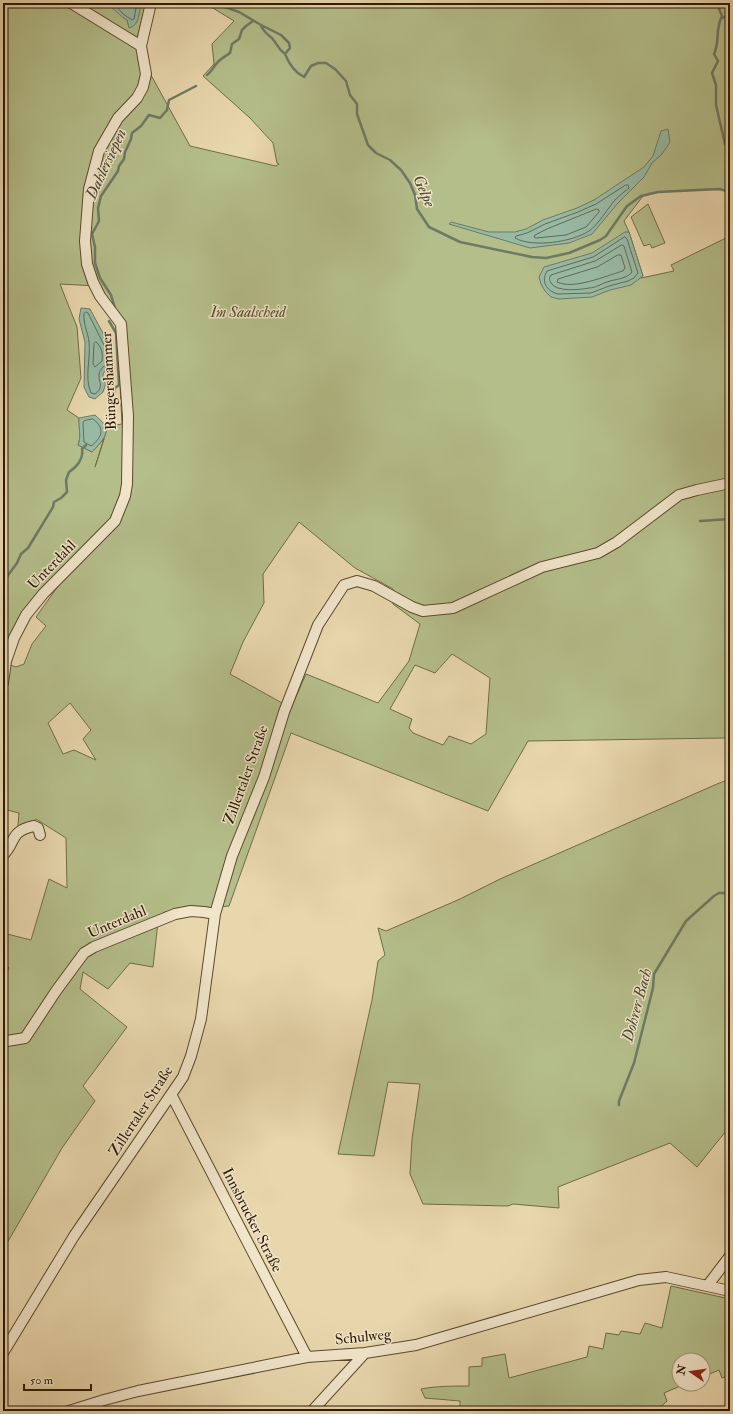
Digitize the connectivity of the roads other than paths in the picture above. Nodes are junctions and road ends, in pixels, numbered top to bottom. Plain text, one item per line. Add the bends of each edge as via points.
1 (71, 3) edge
2 (151, 3) edge
3 (141, 46) junction
4 (730, 483) edge
5 (124, 496) joint
6 (3, 682) edge
7 (40, 835) dead end
8 (3, 855) edge
9 (215, 914) junction
10 (3, 1040) edge
11 (172, 1096) junction
12 (730, 1256) edge
13 (708, 1286) junction
14 (730, 1290) edge
15 (3, 1352) edge
16 (365, 1354) junction
17 (307, 1357) junction
18 (69, 1411) edge
19 (312, 1411) edge

1 - 3 street
2 - 3 street, Büngershammer
3 - 5 street, Büngershammer via 146,74 143,87 137,98 118,118 99,152 89,189 85,241 87,264 93,282 121,324 128,416 127,484
4 - 9 street, Zillertaler Straße via 679,495 617,542 598,553 542,567 453,608 423,611 374,586 357,581 344,585 318,626 284,712 264,777 232,856
5 - 6 street, Unterdahl via 115,521 42,594 26,615 6,661
7 - 8 street via 38,828 34,826 18,833
9 - 10 street, Unterdahl via 191,911 175,914 94,947 84,953 25,1038
9 - 11 street, Zillertaler Straße via 201,1019 192,1056
11 - 15 street, Zillertaler Straße via 74,1236
11 - 17 street, Innsbrucker Straße
12 - 13 street
13 - 14 street, Schulweg
13 - 16 street, Schulweg via 658,1277 416,1345
16 - 17 street, Schulweg
16 - 19 street
17 - 18 street, Schulweg via 138,1391

